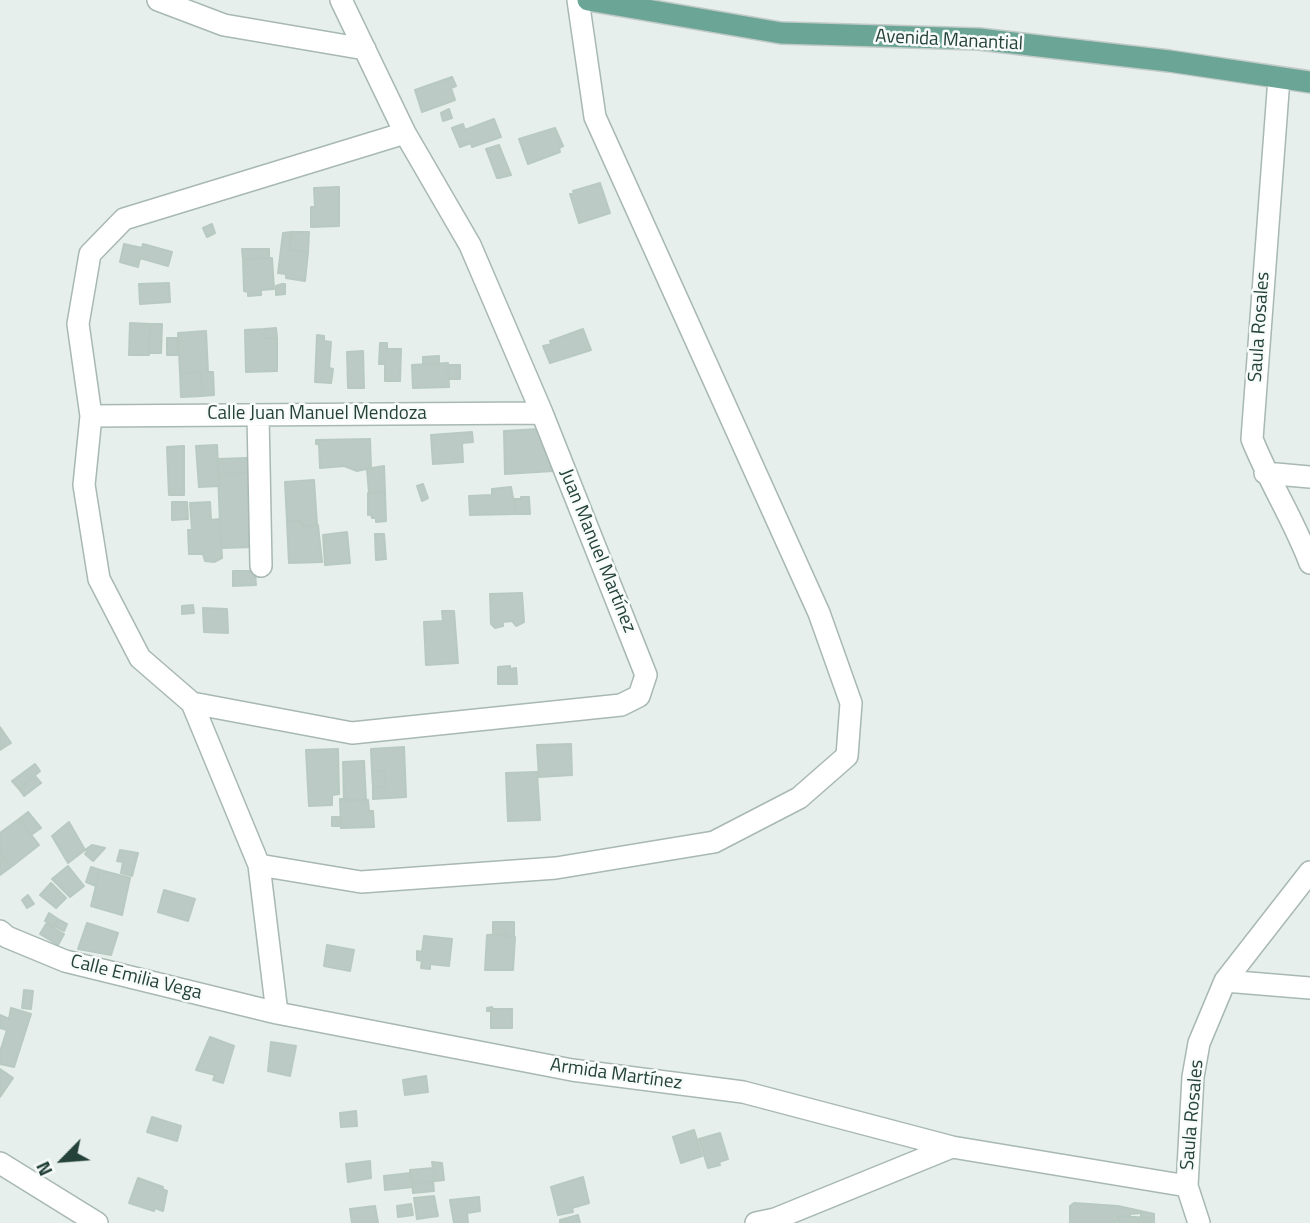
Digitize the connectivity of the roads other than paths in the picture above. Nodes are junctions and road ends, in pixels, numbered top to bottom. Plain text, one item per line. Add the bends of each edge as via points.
1 (158, 0) edge
2 (341, 0) edge
3 (578, 0) edge
4 (588, 0) edge
5 (365, 50) junction
6 (1279, 78) junction
7 (1310, 82) edge
8 (404, 133) junction
9 (542, 412) junction
10 (258, 415) junction
11 (91, 416) junction
12 (1265, 473) junction
13 (1310, 477) edge
14 (1310, 563) edge
15 (261, 566) dead end
16 (192, 703) junction
17 (259, 865) junction
18 (1310, 872) edge
19 (0, 931) edge
20 (1225, 981) junction
21 (1310, 988) edge
22 (277, 1013) junction
23 (952, 1147) junction
24 (0, 1163) edge
25 (1187, 1186) junction
26 (97, 1223) edge
27 (756, 1223) edge
28 (1199, 1223) edge

1 - 5 street via 224,24
2 - 5 street, Juan Manuel Martínez
3 - 17 street via 595,117 819,613 851,703 846,756 799,798 714,842 556,868 361,882
4 - 6 main road, Avenida Manantial via 781,33 979,39
5 - 8 street, Juan Manuel Martínez
6 - 7 main road, Avenida Manantial
6 - 12 street, Saula Rosales via 1252,439
8 - 9 street, Juan Manuel Martínez via 470,245
8 - 11 street via 124,219 90,254 78,324
9 - 10 street, Calle Juan Manuel Mendoza
9 - 16 street, Juan Manuel Martínez via 646,675 639,696 621,705 352,733
10 - 11 street, Calle Juan Manuel Mendoza
10 - 15 street
11 - 16 street via 84,485 99,579 140,658
12 - 13 street
12 - 14 street, Saula Rosales via 1298,531
16 - 17 street
17 - 22 street
18 - 20 street, Saula Rosales
19 - 22 street, Calle Emilia Vega via 65,961
20 - 21 street
20 - 25 street, Saula Rosales via 1199,1043
22 - 23 street, Armida Martínez via 572,1070 743,1092
23 - 25 street, Armida Martínez
23 - 27 street
24 - 26 street
25 - 28 street, Saula Rosales

